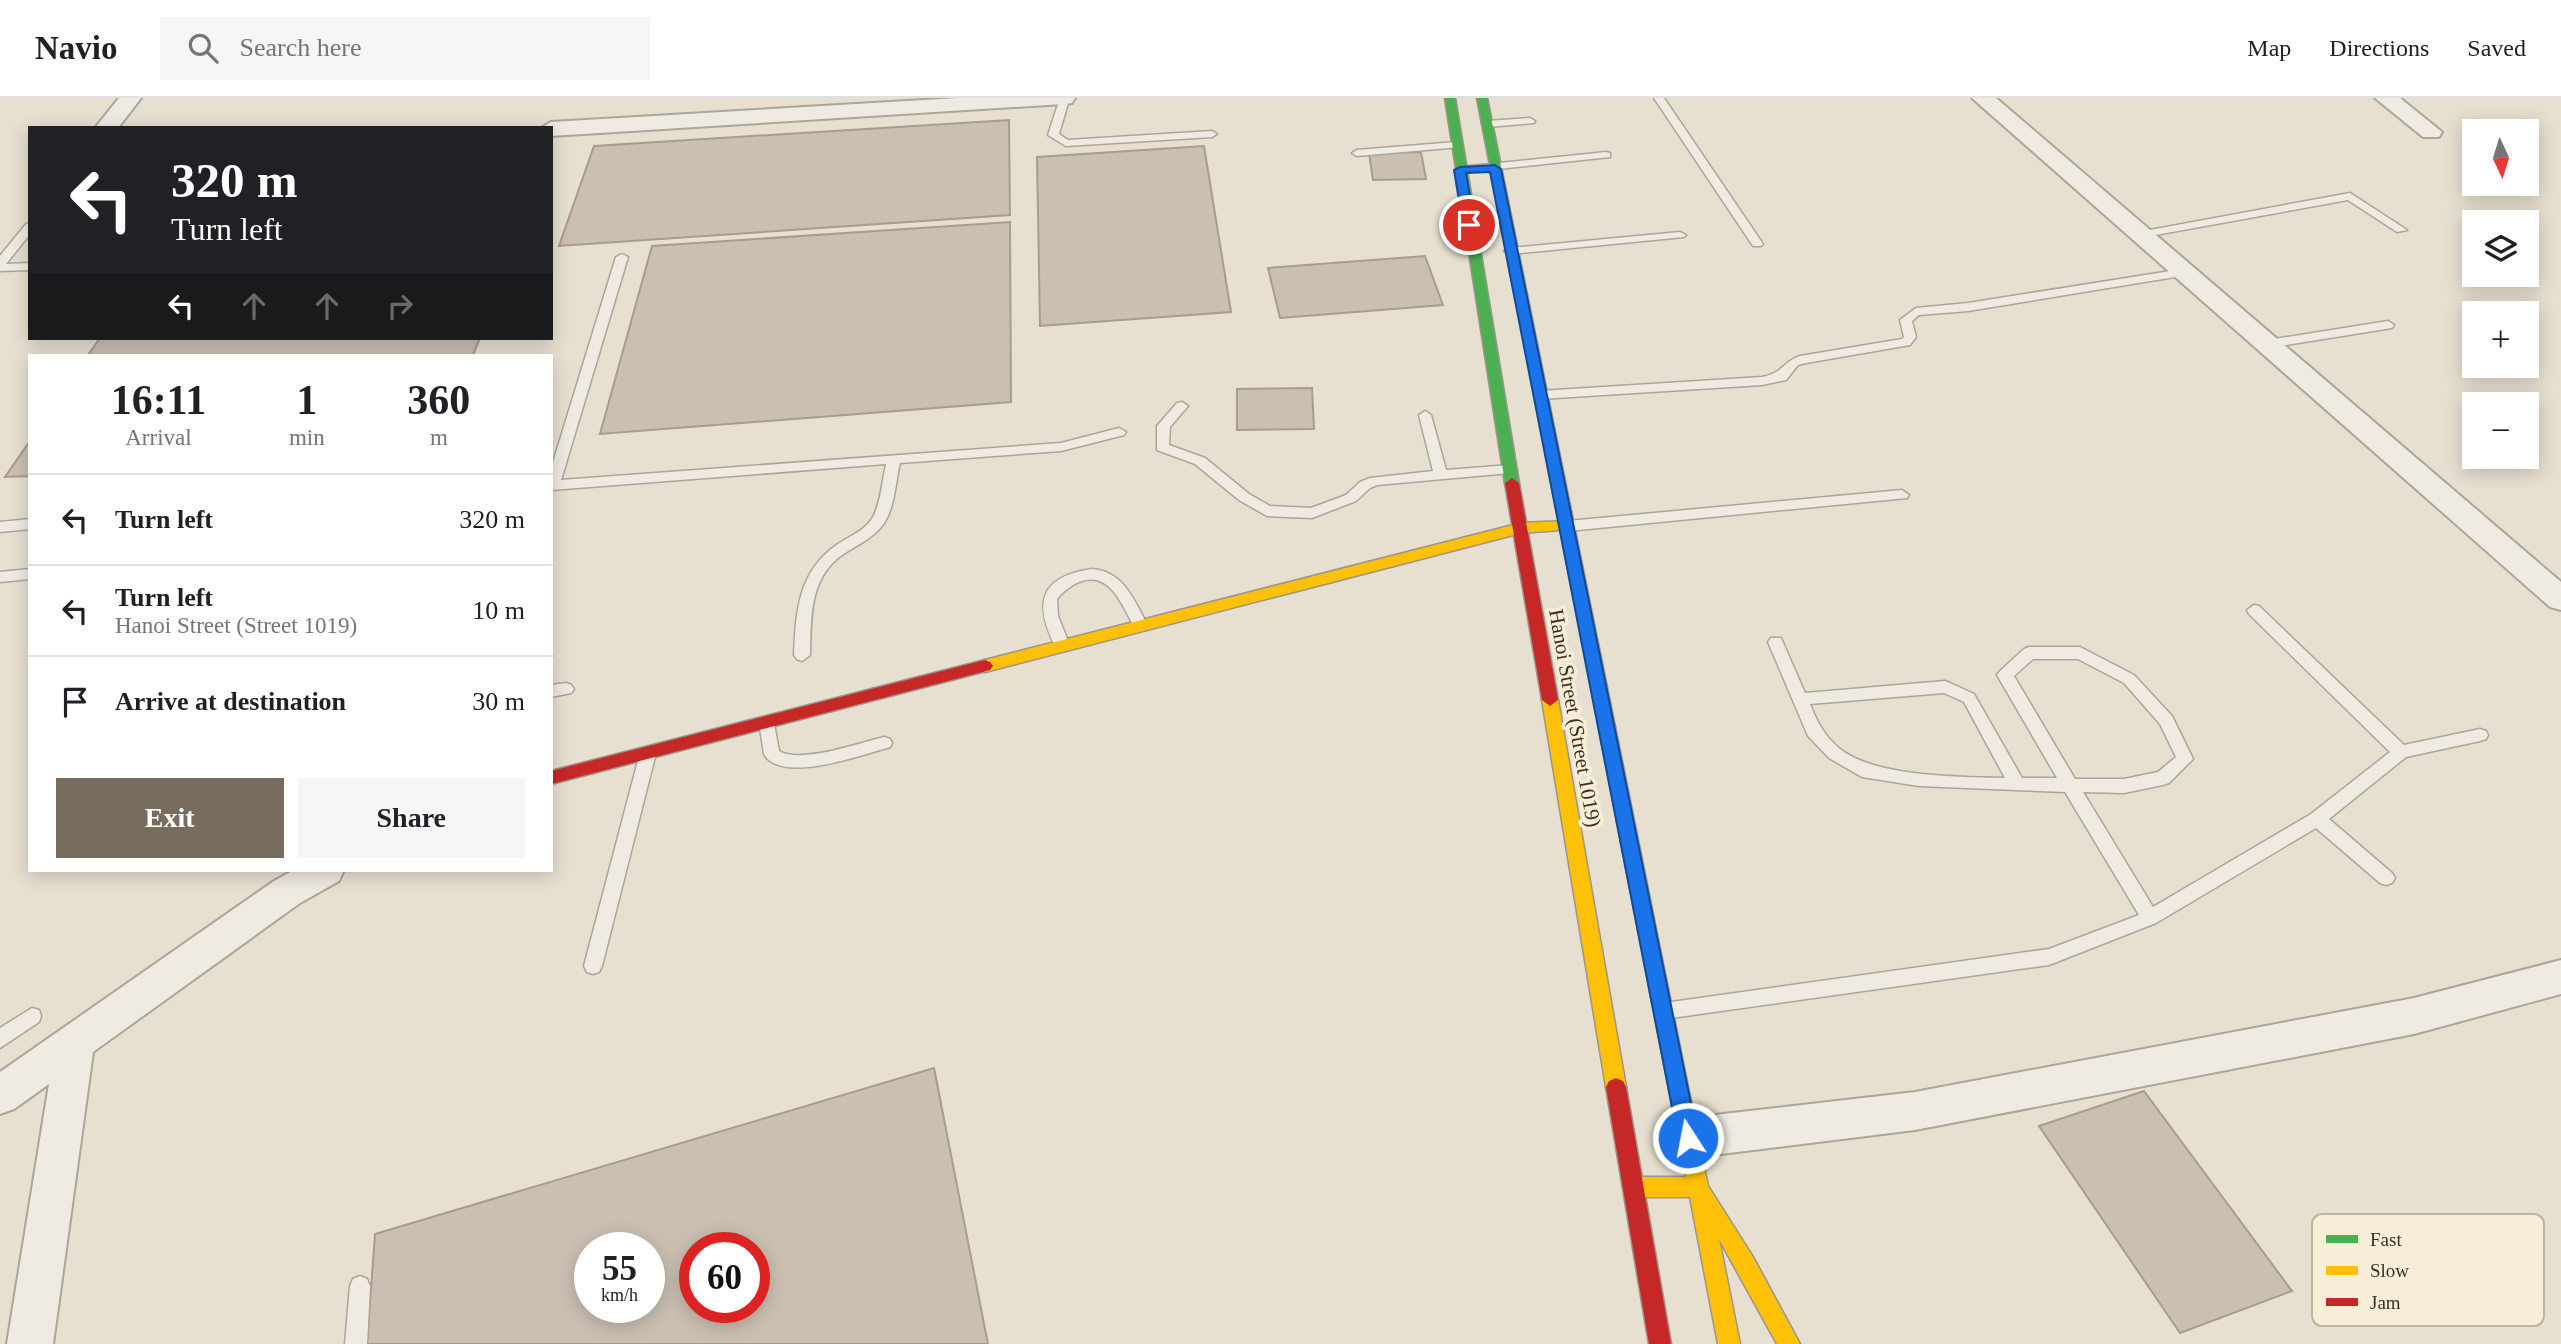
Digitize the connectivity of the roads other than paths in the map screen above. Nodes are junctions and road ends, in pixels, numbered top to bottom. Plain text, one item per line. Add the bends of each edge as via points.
1 (130, 98) edge
2 (1450, 98) edge
3 (1482, 98) edge
4 (1659, 98) edge
5 (1983, 98) edge
6 (2386, 98) edge
7 (1064, 99) edge
8 (1530, 121) dead end
9 (1487, 124) junction
10 (108, 126) edge
11 (553, 129) edge
12 (2431, 132) dead end
13 (1212, 134) dead end
14 (1457, 145) junction
15 (1357, 153) dead end
16 (1606, 155) dead end
17 (1495, 169) junction
18 (1460, 170) junction
19 (28, 229) edge
20 (2401, 230) dead end
21 (2139, 234) junction
22 (1681, 235) dead end
23 (1757, 244) dead end
24 (1510, 251) junction
25 (622, 257) dead end
26 (0, 266) edge
27 (28, 266) edge
28 (2183, 273) junction
29 (2388, 325) dead end
30 (2268, 344) junction
31 (1540, 395) junction
32 (1182, 406) dead end
33 (1425, 415) dead end
34 (1119, 432) dead end
35 (894, 459) junction
36 (1510, 469) junction
37 (1441, 475) junction
38 (553, 482) edge
39 (553, 485) edge
40 (1902, 495) dead end
41 (28, 524) edge
42 (1567, 526) junction
43 (0, 527) edge
44 (1521, 527) junction
45 (28, 575) edge
46 (0, 577) edge
47 (2561, 599) edge
48 (2254, 610) dead end
49 (1141, 626) junction
50 (1776, 642) dead end
51 (1062, 646) junction
52 (802, 655) dead end
53 (1800, 699) junction
54 (767, 722) junction
55 (2480, 735) dead end
56 (884, 743) dead end
57 (2401, 752) junction
58 (648, 753) junction
59 (553, 777) edge
60 (2017, 784) junction
61 (2070, 785) junction
62 (2317, 818) junction
63 (322, 872) edge
64 (2386, 878) dead end
65 (2150, 918) junction
66 (593, 966) dead end
67 (2561, 977) edge
68 (1663, 1012) junction
69 (33, 1016) dead end
70 (0, 1039) edge
71 (75, 1042) junction
72 (0, 1095) edge
73 (1688, 1138) junction
74 (1634, 1187) junction
75 (1697, 1187) junction
76 (360, 1286) dead end
77 (30, 1344) edge
78 (356, 1344) edge
79 (1660, 1344) edge
80 (1728, 1344) edge
81 (1789, 1344) edge

1 - 10 street
2 - 14 main road, Hanoi Street (Street 1019)
3 - 9 main road, Hanoi Street (Street 1019)
4 - 23 lane
5 - 21 street
6 - 12 street
7 - 11 street
7 - 13 lane via 1053,135 1066,143
8 - 9 lane
9 - 17 main road, Hanoi Street (Street 1019)
14 - 15 lane
14 - 18 main road, Hanoi Street (Street 1019)
16 - 17 lane
17 - 18 lane
17 - 24 main road, Hanoi Street (Street 1019)
18 - 36 main road, Hanoi Street (Street 1019)
19 - 26 lane
20 - 21 lane via 2350,196
21 - 28 street
22 - 24 lane
24 - 31 main road, Hanoi Street (Street 1019)
25 - 38 lane
26 - 27 lane
28 - 30 street
28 - 31 lane via 1916,312 1906,320 1910,337 1906,342 1804,359 1794,362 1782,377 1772,379
29 - 30 lane
30 - 47 street
31 - 42 main road, Hanoi Street (Street 1019)
32 - 37 lane via 1164,426 1162,447 1200,461 1267,511 1312,513 1351,498 1375,481
33 - 37 lane
34 - 35 lane via 1061,447
35 - 39 lane
35 - 52 lane via 880,518 869,531 827,556 815,571 804,612
36 - 37 lane
36 - 44 main road, Hanoi Street (Street 1019)
40 - 42 lane
41 - 43 lane
42 - 44 main road
42 - 68 main road, Hanoi Street (Street 1019)
44 - 49 main road
44 - 74 main road, Hanoi Street (Street 1019)
45 - 46 lane
48 - 57 lane
49 - 51 main road
49 - 51 lane via 1121,590 1095,573 1076,578 1050,600
50 - 53 lane
51 - 54 main road
53 - 60 lane via 1814,732 1835,754 1868,772
53 - 60 lane via 1945,687 1957,690 1969,698
54 - 56 lane via 772,754 785,762 814,760
54 - 58 main road
55 - 57 lane
57 - 62 lane
58 - 59 main road
58 - 66 lane
60 - 61 lane
61 - 61 lane via 2005,675 2029,653 2080,653 2129,679 2166,720 2185,760 2163,778 2124,786
61 - 65 lane
62 - 64 lane
62 - 65 lane
63 - 71 street via 287,892
65 - 68 lane via 2049,957
67 - 73 street via 2414,1016 1915,1111
68 - 73 main road, Hanoi Street (Street 1019)
69 - 70 lane
71 - 72 street
71 - 77 street
73 - 75 main road, Hanoi Street (Street 1019)
74 - 75 main road
74 - 79 main road, Hanoi Street (Street 1019)
75 - 80 main road, Hanoi Street (Street 1019)
75 - 81 main road
76 - 78 lane

